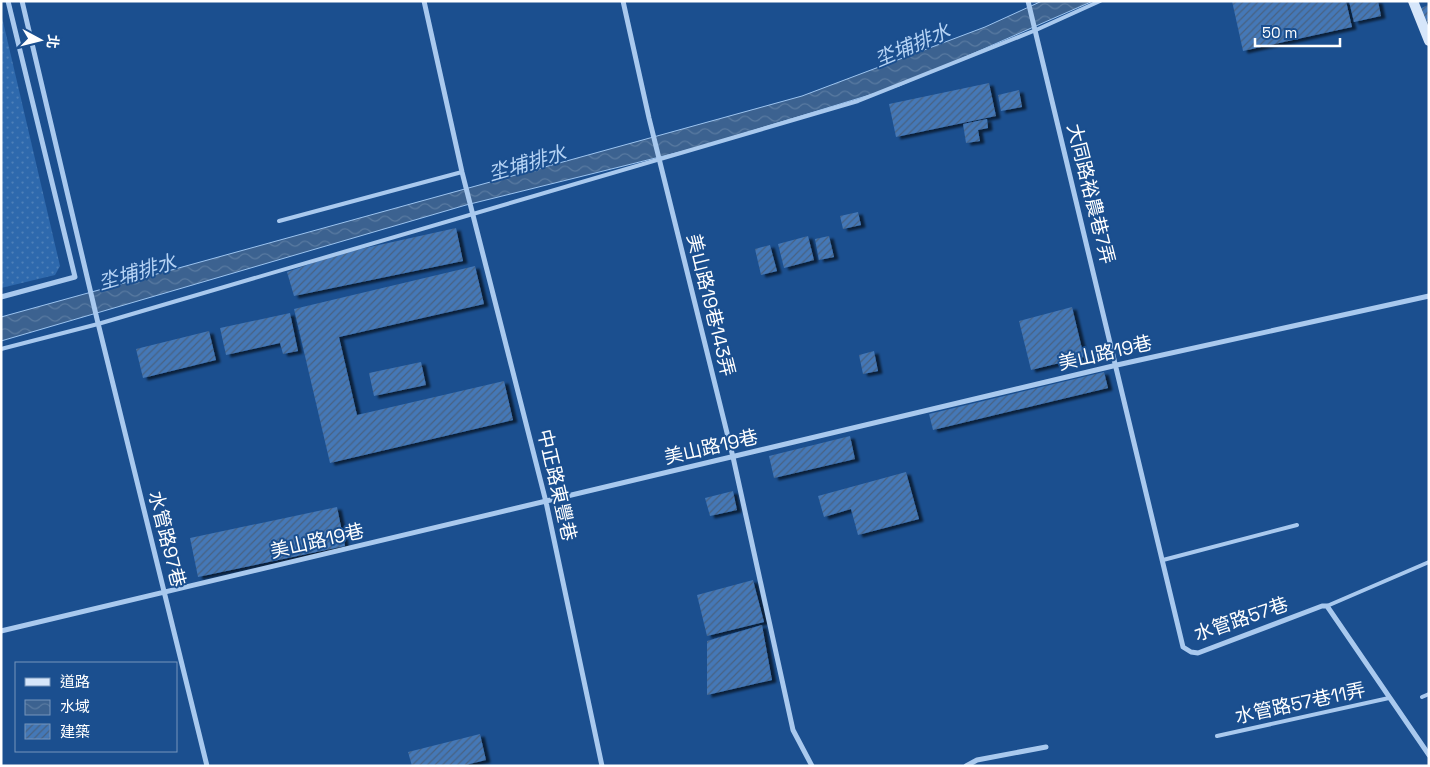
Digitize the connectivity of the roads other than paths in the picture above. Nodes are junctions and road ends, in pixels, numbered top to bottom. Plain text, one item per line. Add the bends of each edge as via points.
1 (8, 1) edge
2 (22, 1) edge
3 (424, 1) edge
4 (623, 1) edge
5 (1028, 1) edge
6 (1100, 1) edge
7 (1413, 1) edge
8 (1036, 30) junction
9 (1429, 41) edge
10 (659, 160) junction
11 (462, 172) junction
12 (474, 213) junction
13 (279, 221) dead end
14 (1429, 296) edge
15 (1, 297) edge
16 (97, 321) junction
17 (1, 348) edge
18 (1117, 365) junction
19 (733, 457) junction
20 (546, 502) junction
21 (1297, 525) dead end
22 (1163, 560) junction
23 (1429, 562) edge
24 (165, 592) junction
25 (1327, 606) junction
26 (1, 631) edge
27 (1429, 694) edge
28 (1422, 697) dead end
29 (1389, 698) junction
30 (1217, 736) dead end
31 (1046, 747) dead end
32 (1429, 755) edge
33 (207, 766) edge
34 (602, 766) edge
35 (812, 766) edge
36 (966, 766) edge

1 - 15 street via 75,277
2 - 16 street, 水管路97巷
3 - 11 street, 中正路東豐巷
4 - 10 street, 美山路19巷143弄
5 - 8 street, 大同路裕農巷7弄
6 - 8 lane
7 - 9 street
8 - 10 lane via 858,101
8 - 18 street, 大同路裕農巷7弄
10 - 12 lane
10 - 19 street, 美山路19巷143弄
11 - 12 street, 中正路東豐巷
11 - 13 lane
12 - 16 lane
12 - 20 street, 中正路東豐巷
14 - 18 street, 美山路19巷
16 - 17 lane
16 - 24 street, 水管路97巷
18 - 19 street, 美山路19巷
18 - 22 street, 水管路57巷
19 - 20 street, 美山路19巷
19 - 35 street via 793,730
20 - 24 street, 美山路19巷
20 - 34 street, 中正路東豐巷
21 - 22 lane
22 - 25 street, 水管路57巷 via 1183,647 1191,652 1198,653
23 - 25 lane
24 - 26 street, 美山路19巷
24 - 33 street, 水管路97巷
25 - 29 street
27 - 28 lane
29 - 30 lane, 水管路57巷11弄
29 - 32 street
31 - 36 street via 978,760

